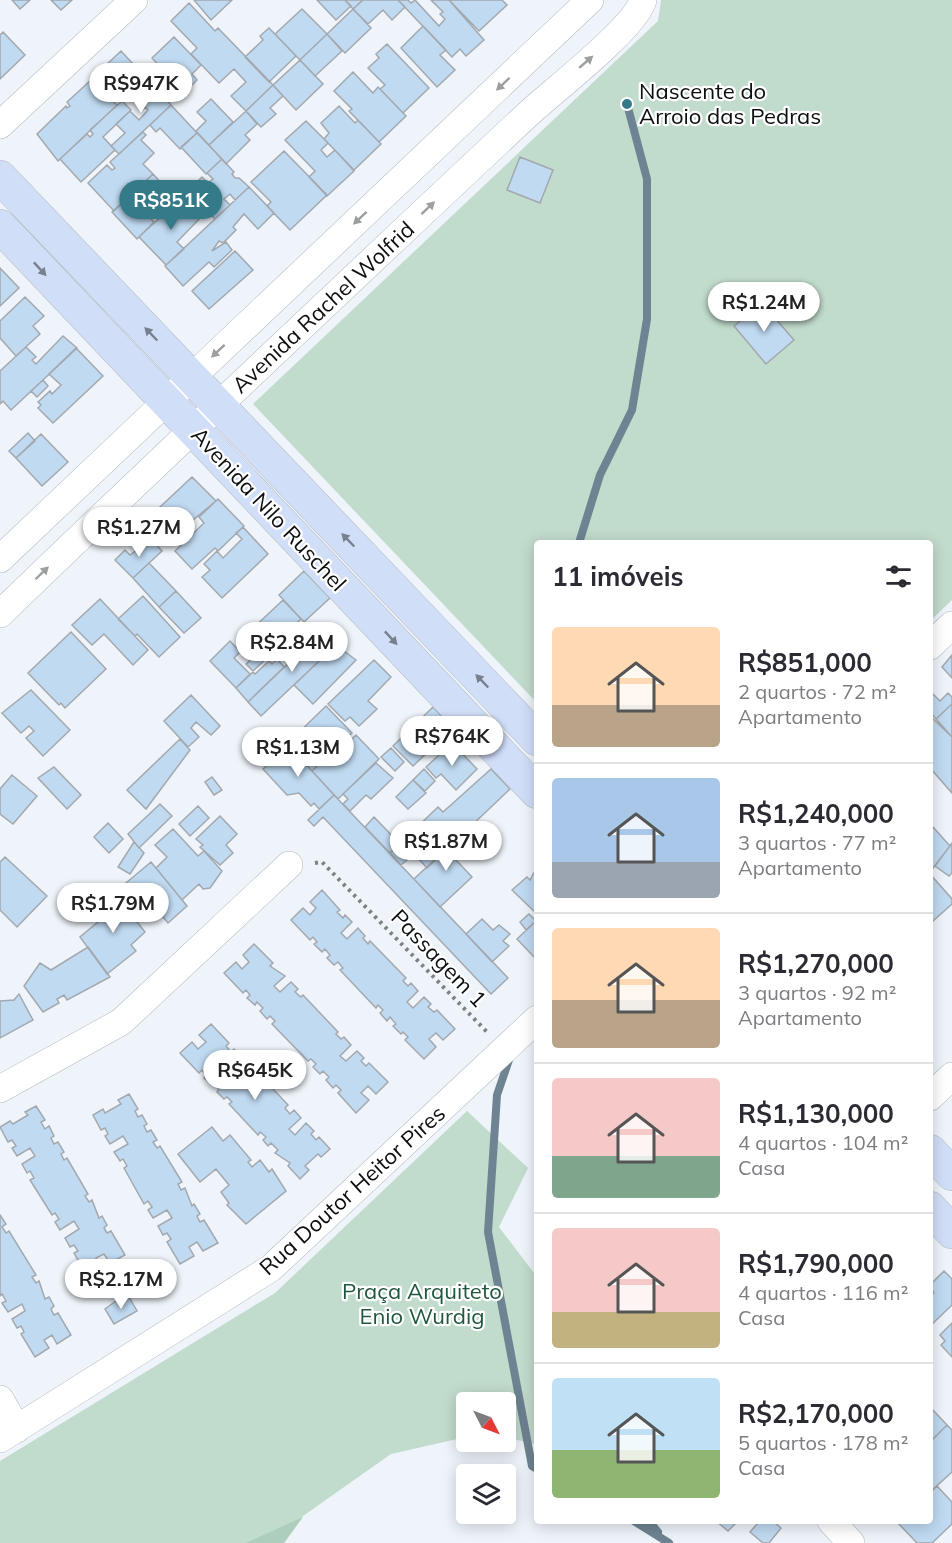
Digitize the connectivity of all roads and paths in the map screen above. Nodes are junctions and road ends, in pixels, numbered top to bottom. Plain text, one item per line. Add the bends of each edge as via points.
1 (134, 0) edge
2 (590, 0) edge
3 (643, 0) edge
4 (535, 53) junction
5 (560, 84) junction
6 (0, 125) edge
7 (0, 177) edge
8 (0, 226) edge
9 (192, 376) junction
10 (166, 401) junction
11 (219, 404) junction
12 (193, 428) junction
13 (0, 559) edge
14 (0, 614) edge
15 (952, 625) edge
16 (933, 643) edge
17 (459, 657) junction
18 (433, 683) junction
19 (534, 736) edge
20 (534, 789) edge
21 (289, 865) joint
22 (534, 1021) edge
23 (505, 1050) junction
24 (952, 1076) edge
25 (0, 1089) edge
26 (933, 1094) edge
27 (933, 1154) edge
28 (952, 1174) edge
29 (933, 1211) edge
30 (952, 1232) edge
31 (0, 1399) edge
32 (9, 1434) edge
33 (834, 1524) edge
34 (851, 1543) edge

1 - 6 street
2 - 4 street, Avenida Rachel Wolfrid
5 -> 3 street, Avenida Rachel Wolfrid via 626,27
4 - 5 street
4 -> 9 street, Avenida Rachel Wolfrid
11 -> 5 street, Avenida Rachel Wolfrid
9 -> 7 street, Avenida Nilo Ruschel
8 -> 10 street, Avenida Nilo Ruschel
9 - 10 street, Avenida Rachel Wolfrid
9 - 11 street, Avenida Nilo Ruschel
10 - 12 street, Avenida Nilo Ruschel
10 - 13 street, Avenida Rachel Wolfrid
11 - 12 street, Avenida Rachel Wolfrid
17 -> 11 street, Avenida Nilo Ruschel
14 -> 12 street, Avenida Rachel Wolfrid
12 -> 18 street, Avenida Nilo Ruschel
15 - 16 street
17 - 18 street
19 -> 17 street, Avenida Nilo Ruschel
18 - 20 street, Avenida Nilo Ruschel
21 - 23 path, Passagem 1 via 322,862
21 - 25 street via 121,1022
22 - 23 street, Rua Doutor Heitor Pires
23 - 32 street, Rua Doutor Heitor Pires via 271,1268
24 - 26 street
27 - 28 street
29 - 30 street
31 - 32 street
33 - 34 street

